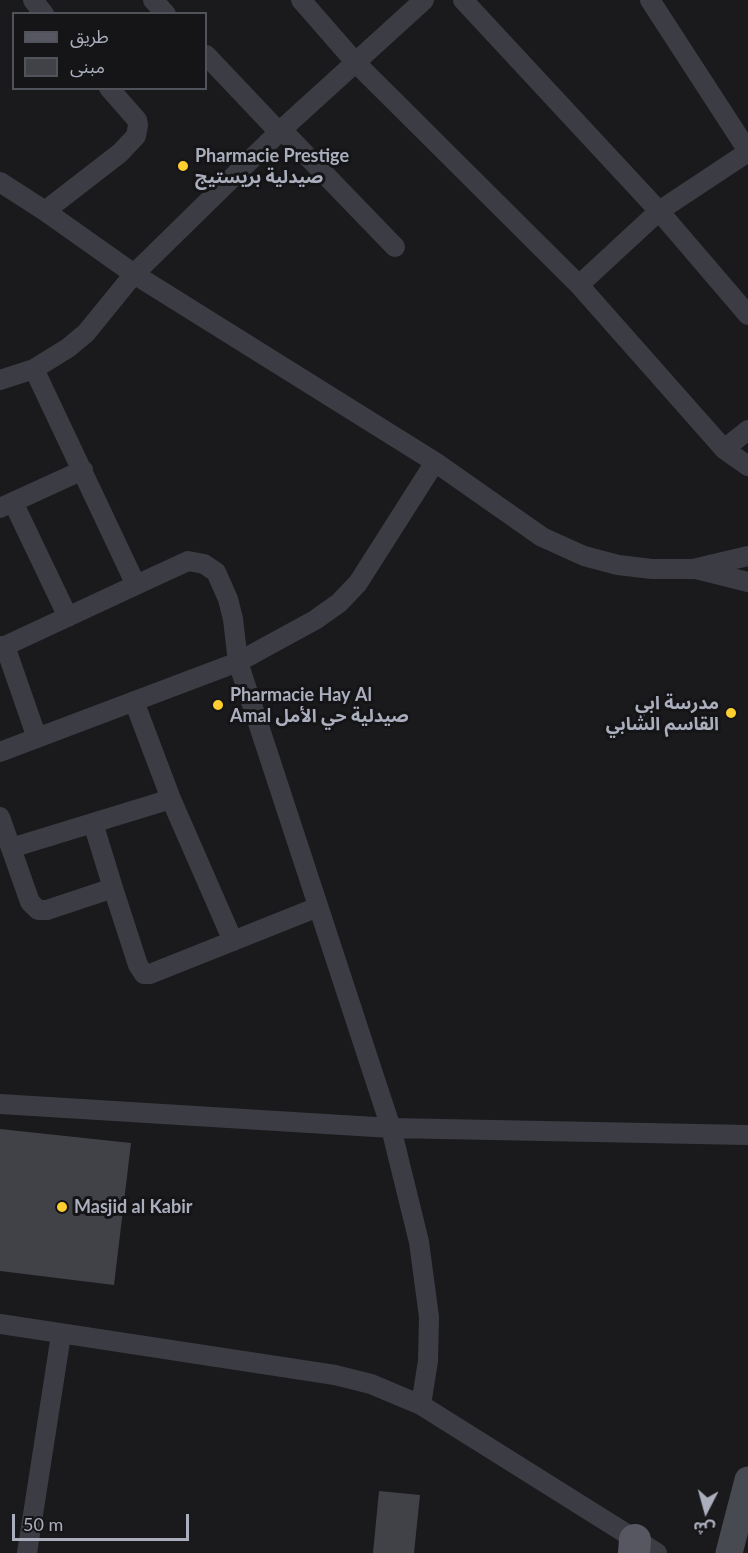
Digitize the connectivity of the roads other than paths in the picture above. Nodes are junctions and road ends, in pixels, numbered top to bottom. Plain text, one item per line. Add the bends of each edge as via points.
1 (33, 0) edge
2 (153, 0) edge
3 (301, 0) edge
4 (424, 0) edge
5 (463, 0) edge
6 (650, 0) edge
7 (42, 12) edge
8 (164, 12) edge
9 (207, 56) edge
10 (356, 63) junction
11 (111, 90) edge
12 (281, 131) junction
13 (748, 152) edge
14 (0, 182) edge
15 (45, 211) junction
16 (659, 211) junction
17 (395, 247) dead end
18 (134, 274) junction
19 (579, 285) junction
20 (748, 315) edge
21 (34, 369) junction
22 (0, 380) edge
23 (748, 430) edge
24 (724, 449) junction
25 (435, 462) junction
26 (748, 465) edge
27 (83, 470) junction
28 (6, 505) edge
29 (748, 556) edge
30 (693, 569) junction
31 (748, 582) edge
32 (136, 585) junction
33 (68, 616) junction
34 (2, 646) edge
35 (238, 662) junction
36 (134, 701) junction
37 (37, 738) junction
38 (0, 752) edge
39 (171, 799) junction
40 (0, 817) edge
41 (93, 823) junction
42 (11, 848) junction
43 (113, 888) junction
44 (318, 907) junction
45 (233, 941) junction
46 (0, 1104) edge
47 (391, 1128) junction
48 (748, 1135) edge
49 (0, 1324) edge
50 (61, 1335) junction
51 (421, 1405) junction
52 (748, 1480) edge
53 (646, 1549) edge
54 (27, 1553) edge
55 (729, 1553) edge

1 - 7 street
2 - 8 street
3 - 10 street
4 - 10 street
5 - 16 street
6 - 13 street
9 - 12 street
10 - 12 street
10 - 19 street
11 - 15 street via 137,120 136,136
12 - 17 street
12 - 18 street
13 - 16 street
14 - 15 street
15 - 18 street
16 - 19 street
16 - 20 street
18 - 21 street via 86,333
18 - 25 street
19 - 24 street
21 - 22 street
21 - 27 street
23 - 24 street
24 - 26 street
25 - 30 street via 542,537 585,556 618,565
25 - 35 street via 358,583 339,603
27 - 28 street
27 - 32 street
28 - 33 street
29 - 30 street
30 - 31 street
32 - 33 street
32 - 35 street via 188,561 204,564 216,572 233,619
33 - 34 street
34 - 37 street
35 - 36 street
35 - 44 street
36 - 37 street
36 - 39 street
37 - 38 street
39 - 41 street
39 - 45 street
40 - 42 street
41 - 42 street
41 - 43 street
42 - 43 street via 30,902 38,910
43 - 45 street via 144,974
44 - 45 street
44 - 47 street
46 - 47 street
47 - 48 street
47 - 51 street via 426,1284 428,1361
49 - 50 street
50 - 51 street via 335,1375 371,1384
50 - 54 street
51 - 53 street
52 - 55 main road

